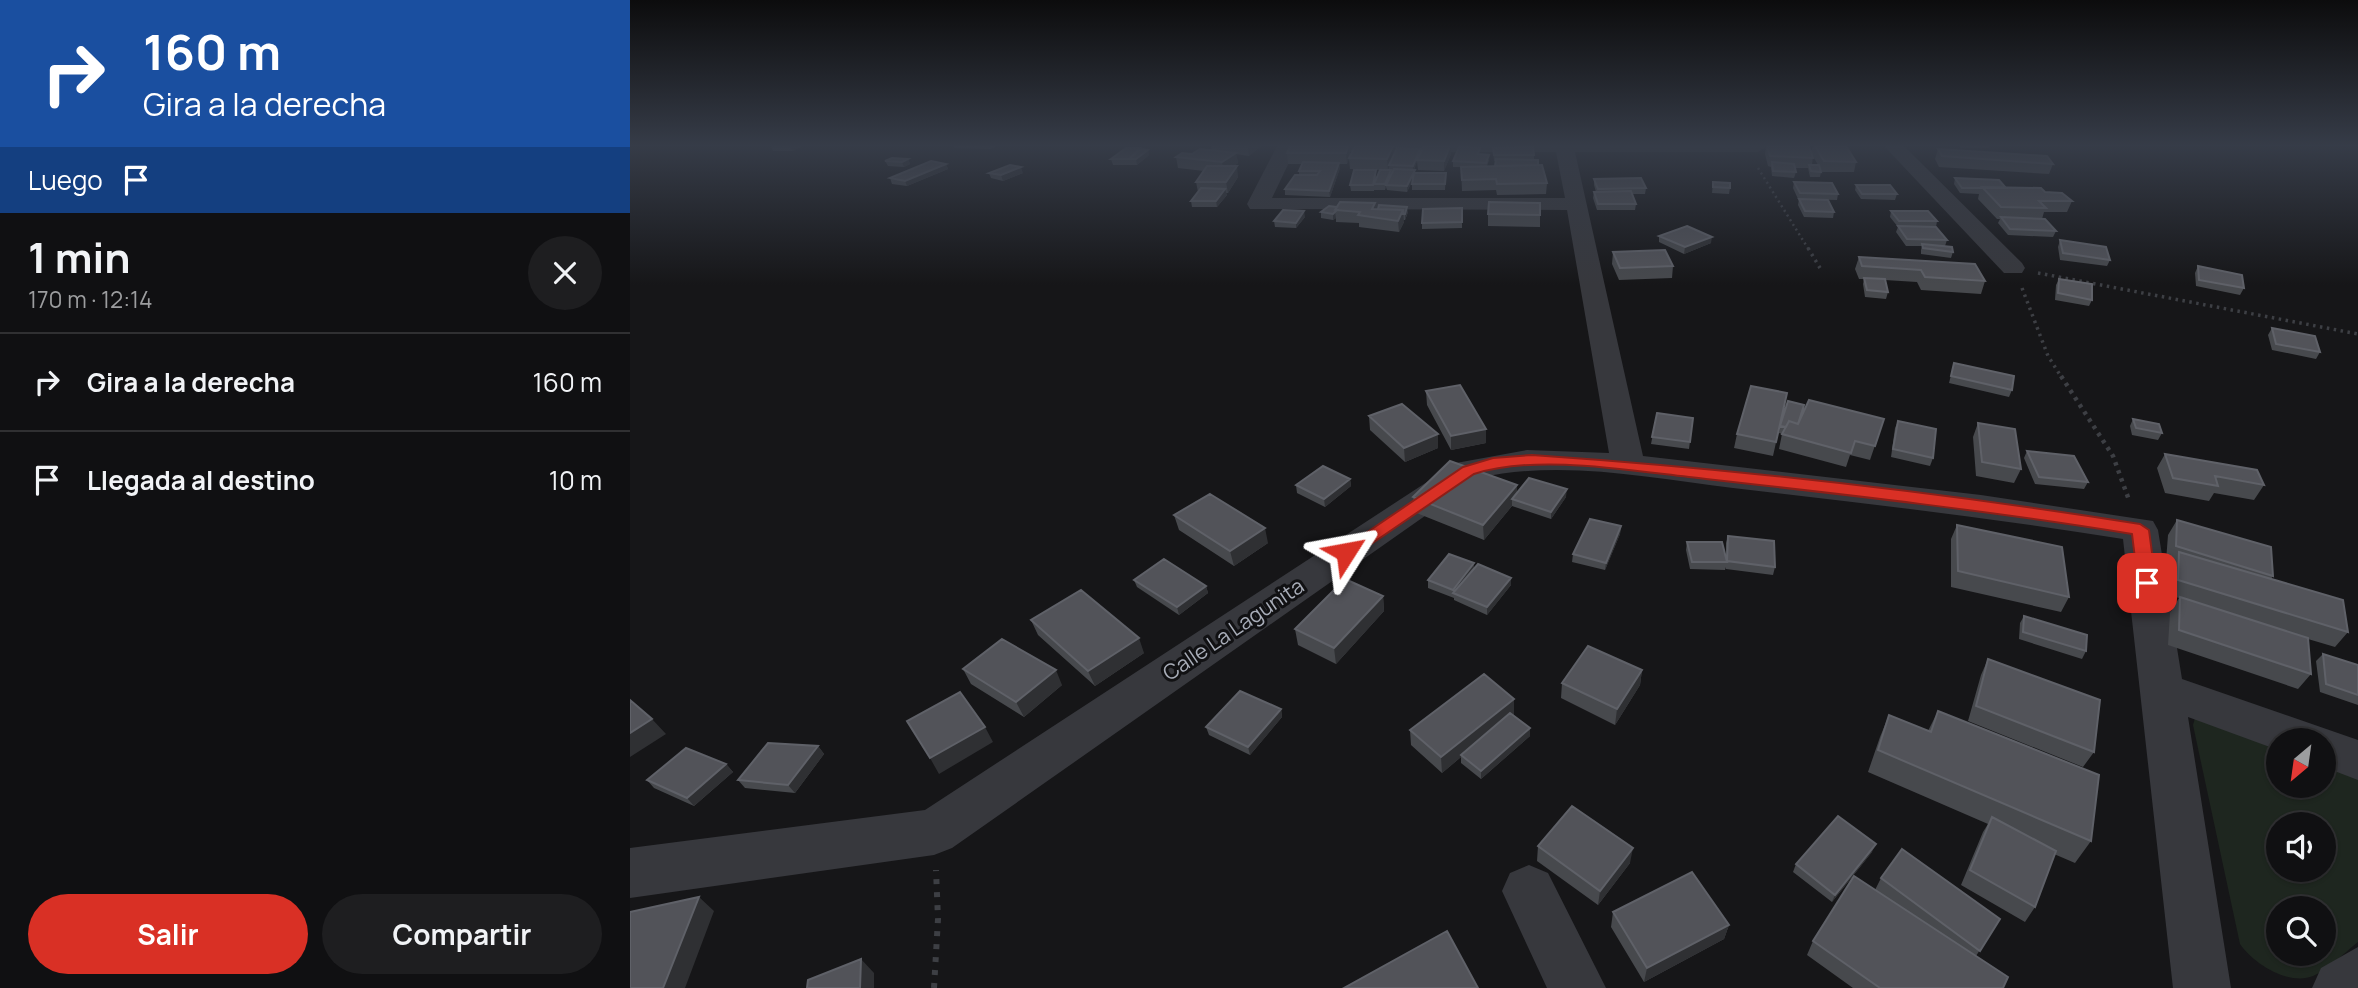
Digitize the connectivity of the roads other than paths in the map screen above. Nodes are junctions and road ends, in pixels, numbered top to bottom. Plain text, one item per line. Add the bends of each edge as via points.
1 (1264, 192) edge
2 (1573, 192) edge
3 (1938, 192) edge
4 (1575, 204) junction
5 (2013, 268) road end
6 (1628, 466) junction
7 (2161, 689) junction
8 (2271, 728) edge
9 (2336, 752) edge
10 (2358, 760) edge
11 (630, 873) edge
12 (1529, 891) dead end
13 (2358, 976) edge
14 (1577, 988) edge
15 (2202, 988) edge
16 (2341, 988) edge

1 - 4 street via 1258,204
2 - 4 street
3 - 5 street
4 - 6 street
6 - 7 street, Calle La Lagunita via 2003,508 2140,530
6 - 11 street, Calle La Lagunita via 1532,460 1468,470 934,832
7 - 8 street
7 - 15 street
9 - 10 street
12 - 14 street
13 - 16 street

